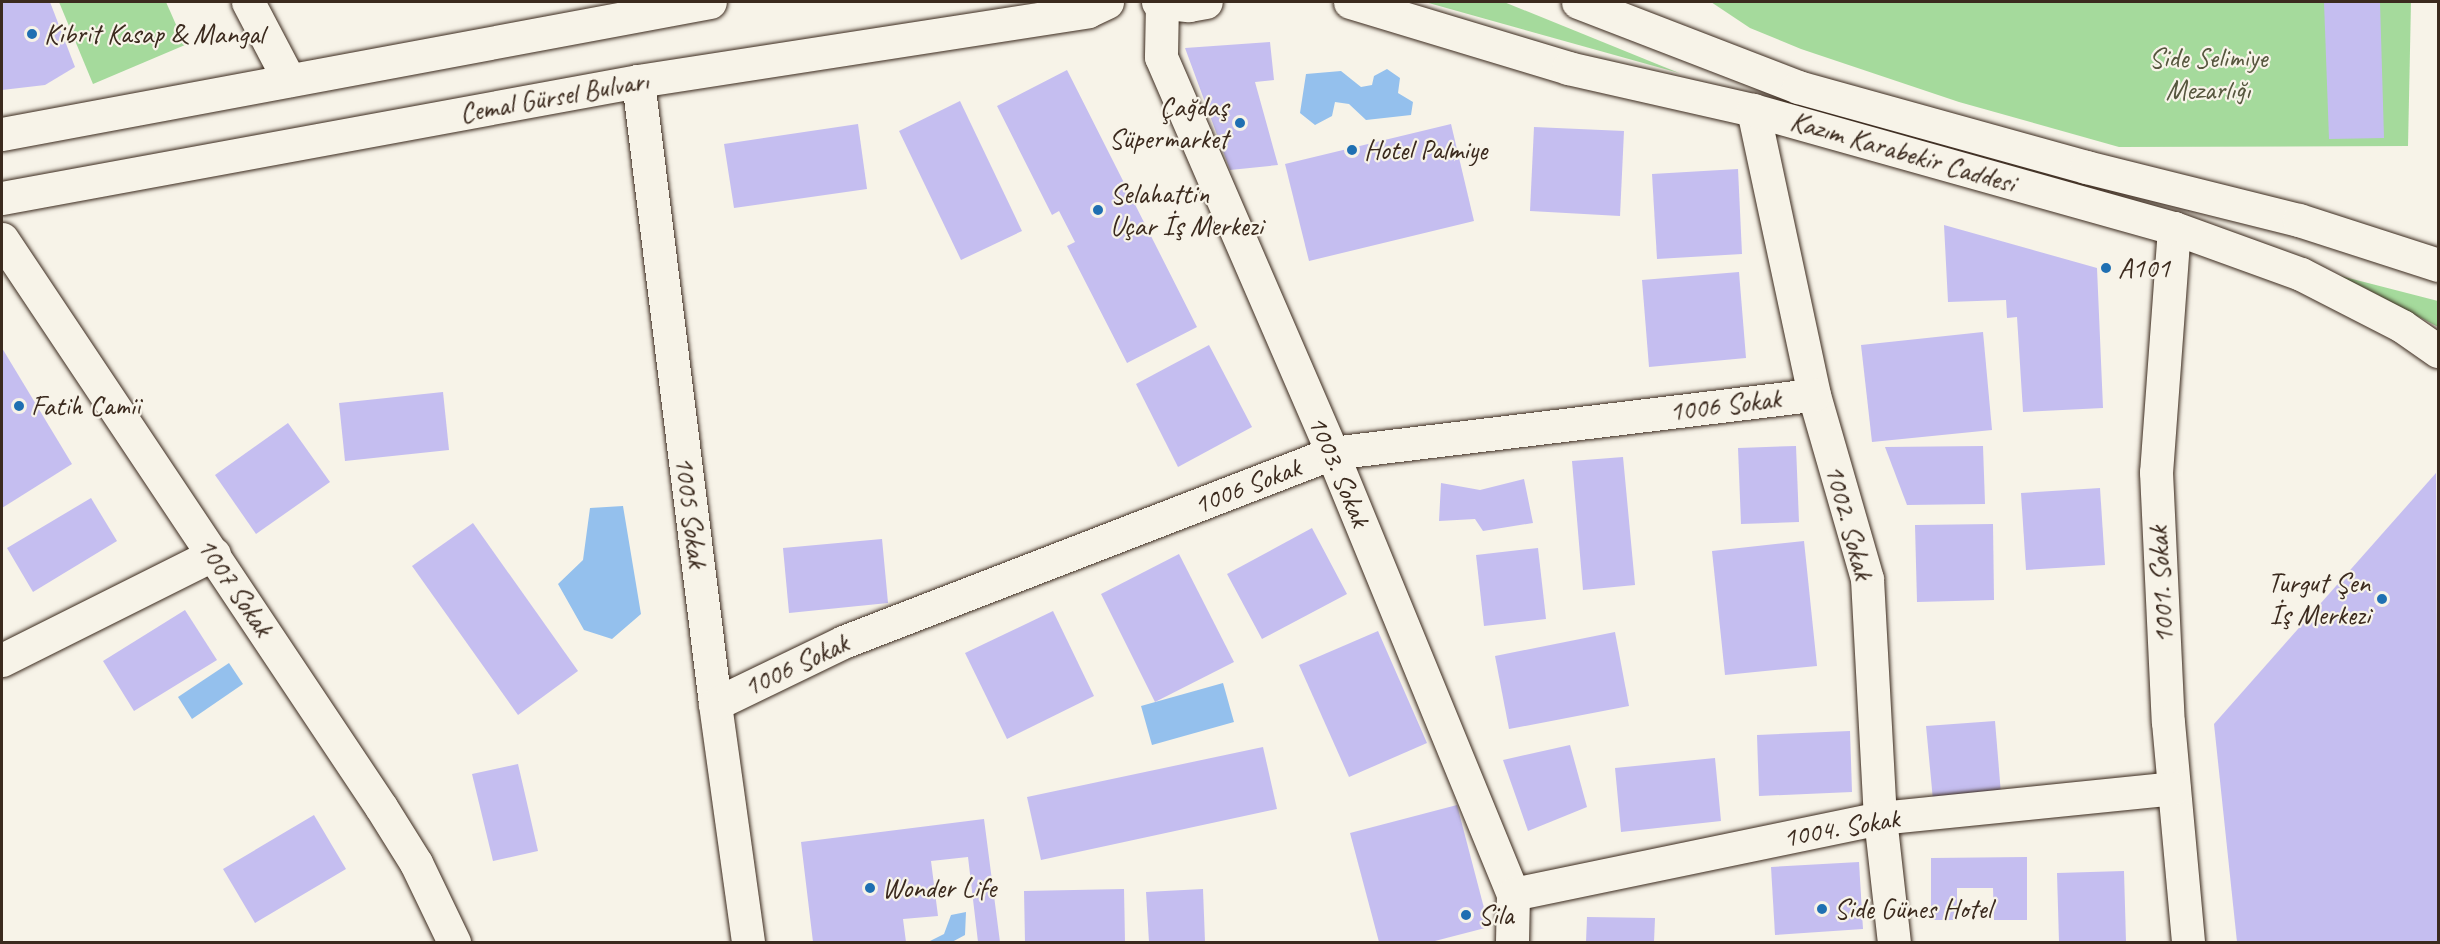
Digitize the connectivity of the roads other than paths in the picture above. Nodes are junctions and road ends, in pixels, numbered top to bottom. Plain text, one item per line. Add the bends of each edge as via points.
1 (248, 2) edge
2 (710, 2) edge
3 (1107, 2) edge
4 (1160, 2) edge
5 (1206, 2) edge
6 (1350, 2) edge
7 (1578, 2) edge
8 (289, 80) junction
9 (638, 81) junction
10 (1754, 110) junction
11 (2, 134) edge
12 (2, 198) edge
13 (2174, 228) junction
14 (2, 239) edge
15 (2439, 265) edge
16 (2439, 351) edge
17 (1814, 395) junction
18 (1332, 453) junction
19 (214, 554) junction
20 (2, 660) edge
21 (715, 704) junction
22 (2174, 788) junction
23 (1880, 818) junction
24 (1513, 894) junction
25 (454, 942) edge
26 (748, 942) edge
27 (1512, 942) edge
28 (1894, 942) edge
29 (2188, 942) edge

1 - 8 street
2 - 8 street
3 - 9 street, Cemal Gürsel Bulvarı via 1088,11
4 - 5 street
4 - 18 street, 1003. Sokak via 1161,57
6 - 10 street, Kazım Karabekir Caddesi via 1568,68
7 - 15 street, Kazım Karabekir Caddesi via 1798,87 2086,167 2299,220
8 - 11 street
9 - 12 street, Cemal Gürsel Bulvarı
9 - 21 street, 1005 Sokak
10 - 13 street, Kazım Karabekir Caddesi
10 - 17 street, 1002. Sokak
13 - 16 street, Kazım Karabekir Caddesi via 2301,274 2402,326
13 - 22 street, 1001. Sokak via 2156,472
14 - 19 street, 1007 Sokak
17 - 18 street, 1006 Sokak
17 - 23 street, 1002. Sokak via 1867,579
18 - 21 street, 1006 Sokak via 843,642
18 - 24 street, 1003. Sokak
19 - 20 street
19 - 25 street, 1007 Sokak via 416,863
21 - 26 street, 1005 Sokak
22 - 23 street, 1004. Sokak
22 - 29 street, 1001. Sokak
23 - 24 street, 1004. Sokak
23 - 28 street, 1002. Sokak
24 - 27 street, 1003. Sokak

